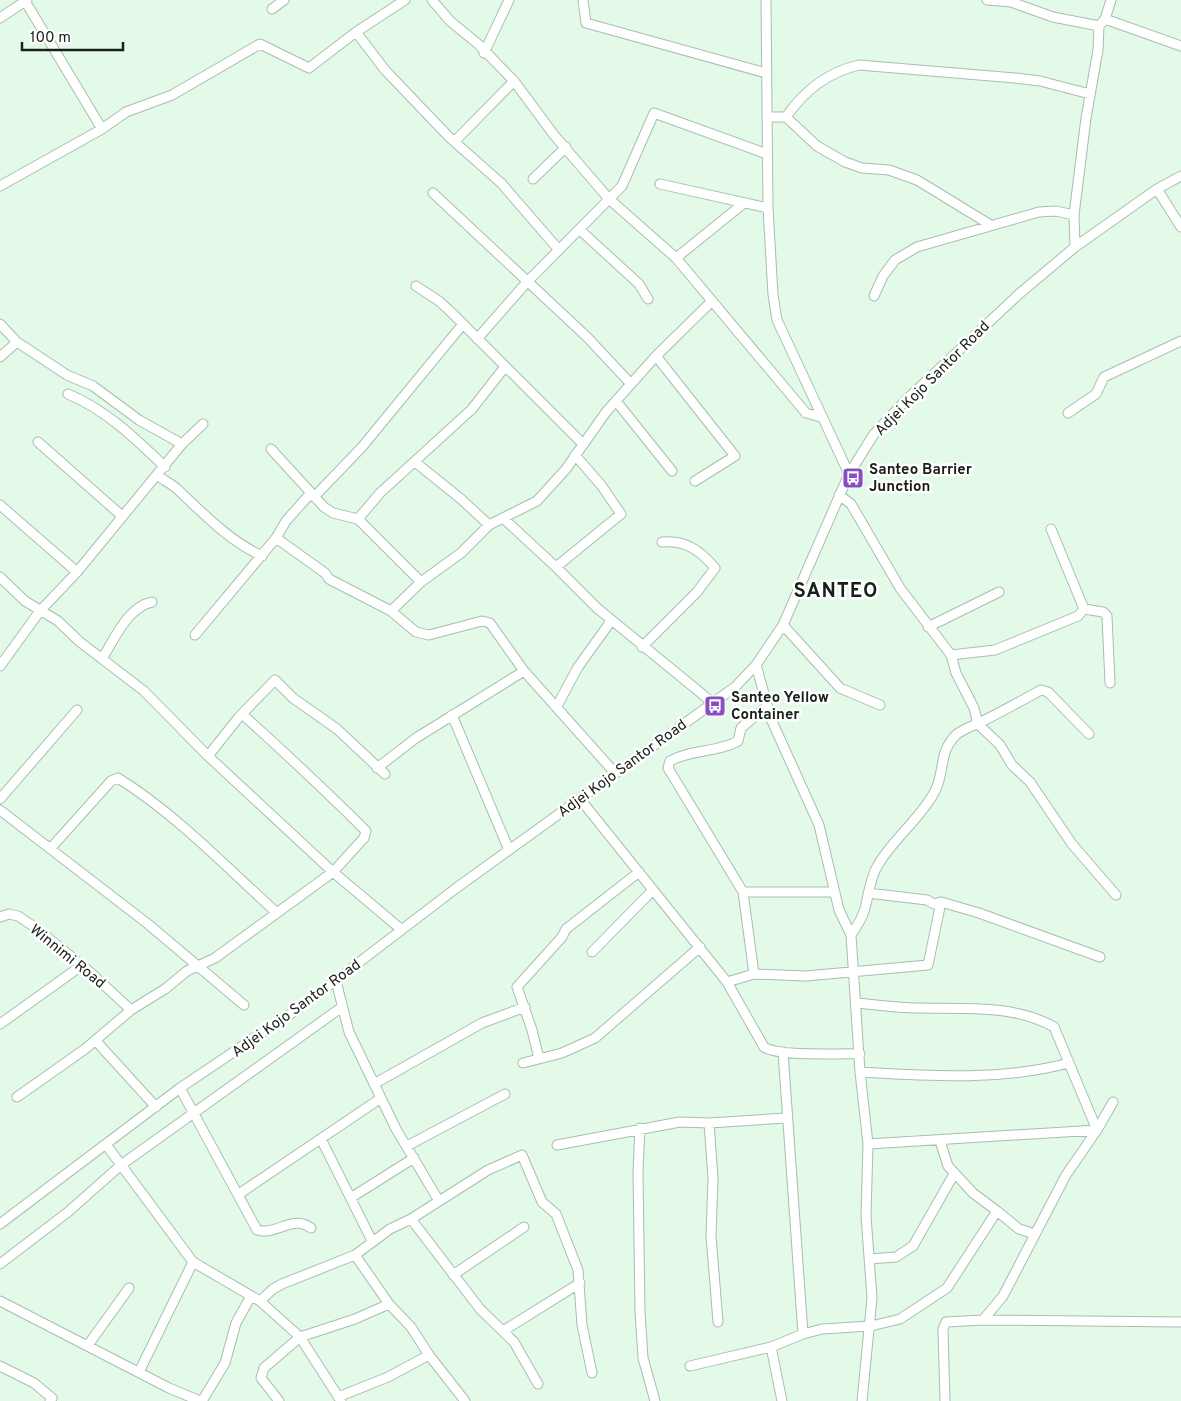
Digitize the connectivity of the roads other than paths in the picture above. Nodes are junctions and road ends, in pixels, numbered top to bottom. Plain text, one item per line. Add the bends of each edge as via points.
1 (26, 0) edge
2 (284, 0) edge
3 (405, 0) edge
4 (432, 0) edge
5 (509, 0) edge
6 (582, 0) edge
7 (766, 0) edge
8 (986, 0) edge
9 (1035, 0) edge
10 (1111, 0) edge
11 (272, 9) dead end
12 (1031, 9) junction
13 (0, 18) edge
14 (1102, 23) junction
15 (356, 32) junction
16 (1181, 46) edge
17 (484, 53) junction
18 (766, 73) junction
19 (514, 81) junction
20 (1090, 94) junction
21 (768, 117) junction
22 (786, 117) junction
23 (102, 129) junction
24 (455, 142) junction
25 (566, 147) junction
26 (767, 154) junction
27 (1181, 176) edge
28 (533, 178) dead end
29 (660, 184) dead end
30 (0, 186) edge
31 (1157, 189) junction
32 (433, 193) dead end
33 (608, 199) junction
34 (744, 203) junction
35 (768, 208) junction
36 (1074, 215) junction
37 (990, 224) junction
38 (1181, 227) edge
39 (580, 230) junction
40 (1075, 247) junction
41 (560, 250) junction
42 (676, 258) junction
43 (527, 282) junction
44 (416, 286) dead end
45 (874, 296) dead end
46 (648, 299) dead end
47 (710, 302) junction
48 (0, 324) edge
49 (463, 324) junction
50 (477, 339) junction
51 (17, 342) junction
52 (1181, 342) edge
53 (656, 356) junction
54 (0, 357) edge
55 (504, 368) junction
56 (631, 384) junction
57 (68, 394) dead end
58 (616, 401) junction
59 (1068, 413) dead end
60 (821, 417) junction
61 (203, 424) dead end
62 (38, 442) dead end
63 (182, 444) junction
64 (582, 444) junction
65 (272, 449) dead end
66 (575, 455) junction
67 (415, 462) junction
68 (165, 466) junction
69 (672, 471) dead end
70 (849, 474) junction
71 (157, 475) junction
72 (695, 481) dead end
73 (839, 495) junction
74 (312, 496) junction
75 (0, 505) edge
76 (122, 516) junction
77 (503, 518) junction
78 (358, 519) junction
79 (489, 525) junction
80 (1051, 529) dead end
81 (276, 538) junction
82 (662, 542) dead end
83 (262, 556) junction
84 (556, 567) junction
85 (77, 572) junction
86 (0, 577) edge
87 (421, 582) junction
88 (999, 592) dead end
89 (152, 602) dead end
90 (1084, 609) junction
91 (40, 611) junction
92 (391, 611) junction
93 (611, 620) junction
94 (782, 625) junction
95 (928, 627) junction
96 (194, 635) dead end
97 (642, 647) junction
98 (951, 655) junction
99 (103, 658) junction
100 (756, 665) junction
101 (0, 666) edge
102 (524, 671) junction
103 (1110, 683) dead end
104 (713, 703) junction
105 (880, 705) dead end
106 (557, 706) junction
107 (767, 706) junction
108 (78, 710) dead end
109 (242, 714) junction
110 (452, 715) junction
111 (978, 724) junction
112 (1089, 734) dead end
113 (208, 756) junction
114 (377, 768) junction
115 (615, 773) junction
116 (385, 774) dead end
117 (0, 799) edge
118 (580, 799) junction
119 (0, 810) edge
120 (50, 849) junction
121 (509, 850) junction
122 (333, 872) junction
123 (639, 872) junction
124 (653, 890) junction
125 (743, 892) junction
126 (834, 892) junction
127 (868, 893) junction
128 (1116, 895) dead end
129 (941, 902) junction
130 (276, 912) junction
131 (0, 917) edge
132 (402, 930) junction
133 (851, 935) junction
134 (700, 947) junction
135 (592, 952) dead end
136 (1100, 957) dead end
137 (81, 966) junction
138 (198, 966) junction
139 (854, 970) junction
140 (754, 974) junction
141 (336, 981) junction
142 (727, 982) junction
143 (857, 1004) junction
144 (244, 1005) dead end
145 (342, 1006) junction
146 (525, 1007) junction
147 (131, 1010) junction
148 (0, 1024) edge
149 (95, 1040) junction
150 (783, 1052) junction
151 (860, 1054) junction
152 (539, 1059) junction
153 (524, 1063) dead end
154 (1069, 1063) junction
155 (860, 1072) junction
156 (374, 1084) junction
157 (180, 1088) junction
158 (505, 1094) dead end
159 (17, 1097) dead end
160 (381, 1098) junction
161 (1114, 1102) dead end
162 (156, 1107) junction
163 (194, 1115) junction
164 (786, 1118) junction
165 (709, 1123) junction
166 (640, 1128) junction
167 (1098, 1130) junction
168 (321, 1139) junction
169 (940, 1141) junction
170 (868, 1144) junction
171 (557, 1145) dead end
172 (107, 1146) junction
173 (407, 1146) junction
174 (414, 1158) junction
175 (121, 1165) junction
176 (954, 1174) junction
177 (239, 1194) junction
178 (352, 1197) junction
179 (439, 1201) junction
180 (996, 1211) junction
181 (411, 1219) junction
182 (0, 1224) edge
183 (524, 1227) dead end
184 (311, 1228) dead end
185 (1035, 1234) junction
186 (372, 1241) junction
187 (355, 1255) junction
188 (869, 1259) junction
189 (193, 1262) junction
190 (0, 1264) edge
191 (453, 1275) junction
192 (580, 1282) junction
193 (129, 1288) dead end
194 (250, 1296) junction
195 (0, 1301) edge
196 (260, 1301) junction
197 (389, 1304) junction
198 (983, 1320) junction
199 (718, 1322) dead end
200 (1181, 1322) edge
201 (871, 1326) junction
202 (504, 1331) junction
203 (803, 1334) junction
204 (300, 1337) junction
205 (88, 1345) junction
206 (771, 1347) junction
207 (429, 1355) junction
208 (0, 1366) edge
209 (690, 1366) dead end
210 (139, 1372) junction
211 (592, 1373) dead end
212 (538, 1384) dead end
213 (340, 1399) edge
214 (53, 1400) edge
215 (201, 1401) edge
216 (279, 1401) edge
217 (465, 1401) edge
218 (655, 1401) edge
219 (782, 1401) edge
220 (862, 1401) edge
221 (945, 1401) edge

1 - 13 street
1 - 23 street
2 - 11 street
3 - 15 street
4 - 17 street
5 - 17 street
6 - 18 street via 586,23
7 - 18 street
8 - 12 street via 1011,2
9 - 12 street
10 - 14 street
12 - 14 street via 1053,17
14 - 16 street
14 - 20 street
15 - 23 street via 309,68 260,44 172,95 126,112
15 - 24 street via 385,70
17 - 19 street
18 - 21 street
19 - 24 street
19 - 25 street
20 - 22 street via 1040,81 859,65 844,68 817,82
20 - 36 street
21 - 22 street
21 - 26 street
22 - 37 street via 817,146 845,162 862,168 888,170 917,180
23 - 30 street
24 - 41 street via 501,183
25 - 28 street
25 - 33 street
26 - 33 street via 654,113 622,186
26 - 35 street
27 - 31 street, Adjei Kojo Santor Road
29 - 34 street
31 - 38 street
31 - 40 street, Adjei Kojo Santor Road
32 - 43 street
33 - 39 street
33 - 42 street
34 - 35 street
34 - 42 street
35 - 60 street via 777,320
36 - 37 street via 1039,212
36 - 40 street
37 - 45 street via 917,247 895,260
39 - 41 street
39 - 46 street via 638,284
40 - 70 street, Adjei Kojo Santor Road via 1019,294 906,400 874,434
41 - 43 street
42 - 47 street
43 - 50 street
43 - 56 street via 587,337
44 - 49 street via 439,301
47 - 53 street
47 - 60 street via 806,413
48 - 51 street
49 - 50 street
49 - 74 street via 362,447
50 - 55 street
51 - 54 street
51 - 63 street via 67,375 94,386 139,420
52 - 59 street via 1104,377 1096,394
53 - 56 street
53 - 72 street via 735,456
55 - 64 street via 538,397
55 - 67 street via 472,409
56 - 58 street
57 - 68 street via 118,423
58 - 64 street
58 - 69 street
60 - 70 street
61 - 63 street
62 - 76 street
63 - 68 street
64 - 66 street
65 - 74 street
66 - 77 street via 537,501
66 - 84 street via 621,514
67 - 78 street via 380,493
67 - 79 street
68 - 71 street
70 - 73 street, Adjei Kojo Santor Road
71 - 76 street
71 - 83 street via 225,535
73 - 94 street, Adjei Kojo Santor Road
73 - 95 street via 851,504 900,588
74 - 78 street via 333,513
74 - 81 street via 286,521
75 - 85 street
76 - 85 street
77 - 79 street
77 - 84 street
78 - 87 street
79 - 87 street via 460,554
80 - 90 street
81 - 83 street
81 - 92 street via 329,579
82 - 97 street via 684,543 698,550 715,568 697,592
83 - 96 street
84 - 93 street
85 - 91 street
86 - 91 street
87 - 92 street
88 - 95 street
89 - 99 street via 142,604 133,612
90 - 98 street via 1078,616 995,650
90 - 103 street via 1103,612 1107,616
91 - 99 street via 58,621
91 - 101 street
92 - 102 street via 421,634 429,635 482,621 490,623
93 - 97 street
93 - 106 street via 578,667
94 - 100 street, Adjei Kojo Santor Road
94 - 105 street via 840,688
95 - 98 street
97 - 104 street
98 - 111 street
99 - 113 street via 144,691
100 - 104 street, Adjei Kojo Santor Road via 735,687
100 - 107 street
102 - 106 street
102 - 110 street
104 - 115 street, Adjei Kojo Santor Road
106 - 115 street
107 - 125 street via 741,728 738,741 729,747 679,756 670,761 668,768
107 - 126 street via 819,825
108 - 117 street
109 - 113 street
109 - 114 street via 275,680 293,698 337,729
109 - 122 street via 366,831 364,838
110 - 114 street
110 - 121 street
111 - 112 street via 1041,690 1048,692
111 - 127 street via 965,728 946,748 935,791 878,864
111 - 128 street via 1030,782 1072,844
113 - 122 street
114 - 116 street
115 - 118 street, Adjei Kojo Santor Road
118 - 121 street, Adjei Kojo Santor Road
118 - 123 street
119 - 120 street
120 - 130 street via 111,781 118,778 170,816
120 - 138 street
121 - 132 street, Adjei Kojo Santor Road
122 - 130 street
122 - 132 street
123 - 124 street
123 - 146 street via 566,929 517,987
124 - 134 street
124 - 135 street
125 - 126 street
125 - 140 street
126 - 133 street
127 - 129 street via 927,900 934,904
127 - 133 street via 865,910
129 - 136 street
129 - 139 street via 928,965
130 - 138 street via 215,958
131 - 137 street, Winnimi Road via 18,916
132 - 141 street, Adjei Kojo Santor Road
133 - 139 street
134 - 142 street
134 - 152 street via 595,1038
137 - 147 street, Winnimi Road
137 - 148 street
138 - 144 street
138 - 147 street
139 - 140 street via 806,976
139 - 143 street
140 - 142 street
141 - 145 street
141 - 157 street, Adjei Kojo Santor Road
142 - 150 street via 764,1047 769,1051
143 - 151 street
143 - 154 street via 986,1009 1038,1018 1054,1027
145 - 156 street via 349,1032
145 - 163 street
146 - 152 street
146 - 156 street via 482,1023
147 - 149 street
149 - 159 street
149 - 162 street
150 - 151 street
150 - 164 street
151 - 155 street
152 - 153 street
154 - 155 street via 1053,1068 974,1077
154 - 167 street
155 - 170 street
156 - 160 street
157 - 162 street, Adjei Kojo Santor Road
157 - 163 street
158 - 173 street
160 - 168 street
160 - 173 street
161 - 167 street
162 - 172 street, Adjei Kojo Santor Road
163 - 175 street
163 - 177 street
164 - 165 street
164 - 203 street
165 - 166 street via 680,1122
165 - 199 street via 713,1178 711,1236
166 - 171 street
166 - 218 street via 640,1320 643,1358
167 - 169 street
167 - 185 street via 1066,1175
168 - 177 street
168 - 178 street
169 - 170 street
169 - 176 street
170 - 188 street
172 - 175 street
172 - 182 street, Adjei Kojo Santor Road
173 - 174 street
174 - 178 street
174 - 179 street
175 - 189 street
175 - 190 street via 68,1212
176 - 180 street
176 - 188 street via 909,1250 896,1257
177 - 184 street via 257,1230 299,1222
178 - 186 street
179 - 181 street
179 - 192 street via 488,1170 522,1155 542,1202 556,1214
180 - 185 street via 1020,1229
180 - 201 street via 947,1288 900,1320
181 - 186 street
181 - 191 street
183 - 191 street
185 - 198 street via 1003,1296
186 - 187 street
187 - 196 street via 282,1284
187 - 197 street
188 - 201 street
189 - 194 street
189 - 210 street
191 - 202 street via 480,1309
192 - 202 street
192 - 211 street via 582,1325
193 - 205 street
194 - 196 street
194 - 215 street via 236,1323 225,1363
195 - 205 street
196 - 204 street
197 - 204 street via 349,1322
197 - 207 street via 412,1327
198 - 200 street
198 - 221 street via 950,1321 944,1326
201 - 203 street via 829,1328
201 - 220 street
202 - 212 street
203 - 206 street
204 - 213 street
204 - 216 street via 262,1373 261,1378
205 - 210 street
206 - 209 street
206 - 219 street
207 - 213 street
207 - 217 street
208 - 214 street via 34,1384
210 - 215 street

